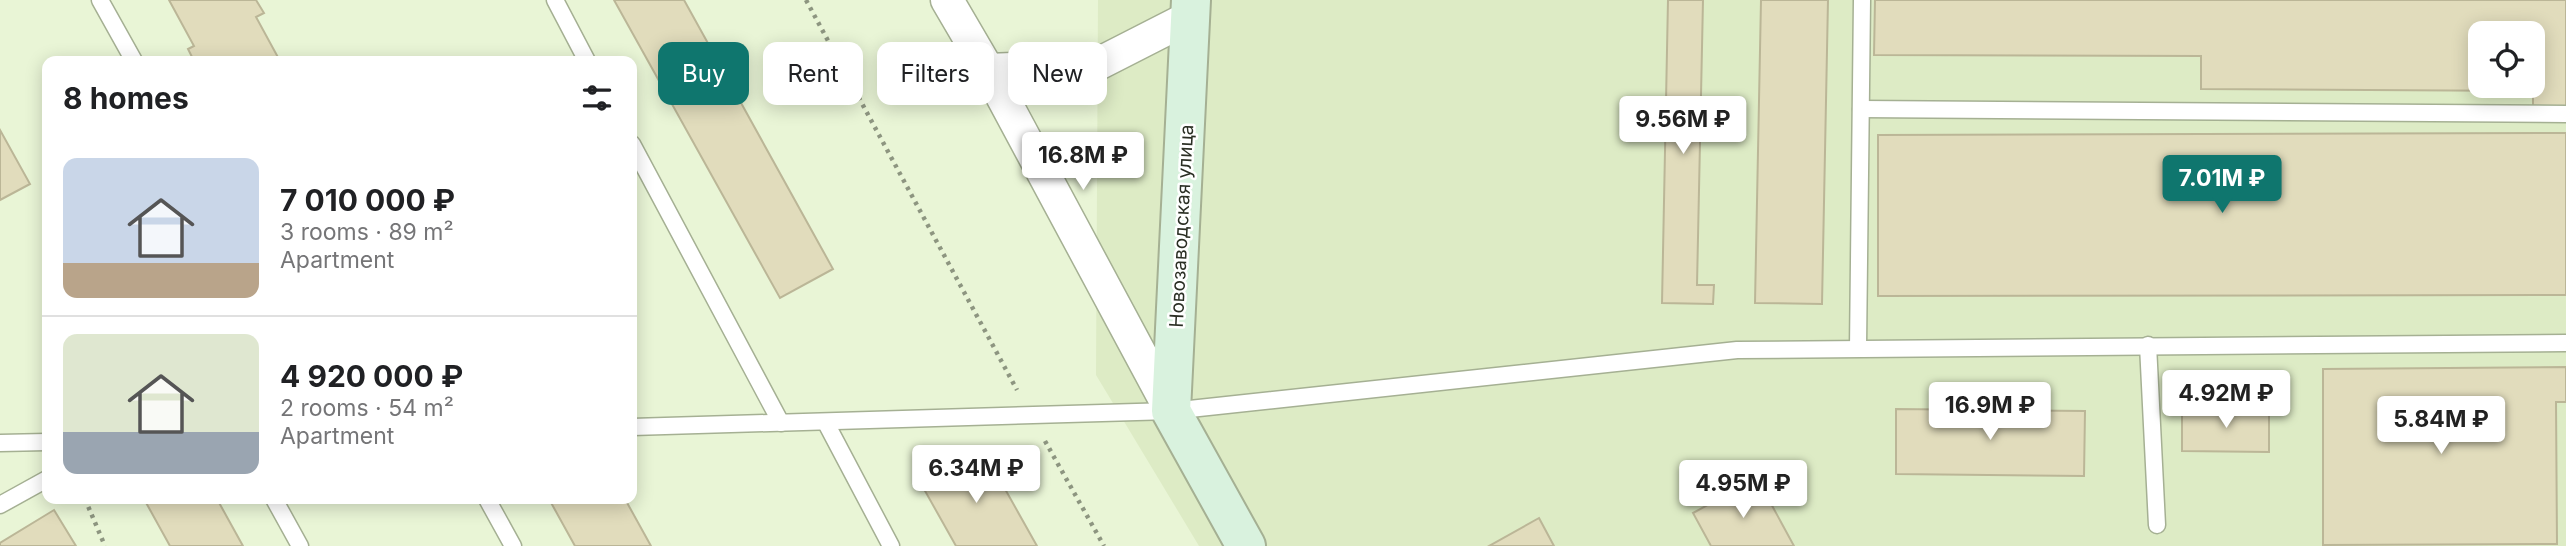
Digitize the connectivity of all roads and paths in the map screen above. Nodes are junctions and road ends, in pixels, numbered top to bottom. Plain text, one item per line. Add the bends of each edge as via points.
1 (100, 0) edge
2 (555, 0) edge
3 (806, 0) edge
4 (947, 0) edge
5 (1862, 0) edge
6 (1191, 8) edge
7 (972, 42) edge
8 (131, 56) edge
9 (584, 56) edge
10 (994, 70) edge
11 (994, 81) edge
12 (1861, 109) junction
13 (2566, 114) edge
14 (637, 154) edge
15 (2566, 343) edge
16 (2148, 345) junction
17 (1858, 348) junction
18 (1171, 411) junction
19 (1031, 416) junction
20 (780, 423) junction
21 (826, 423) junction
22 (637, 427) edge
23 (42, 442) edge
24 (0, 443) edge
25 (42, 482) edge
26 (87, 504) edge
27 (277, 504) edge
28 (490, 504) edge
29 (0, 505) edge
30 (2157, 525) dead end
31 (105, 546) edge
32 (300, 546) edge
33 (513, 546) edge
34 (891, 546) edge
35 (1104, 546) edge
36 (1246, 546) edge

1 - 8 lane
2 - 9 lane
3 - 19 path
4 - 7 street
5 - 12 lane
6 - 10 street via 1094,66
6 - 18 main road, Новозаводская улица
11 - 18 street
12 - 13 lane
12 - 17 lane
14 - 20 lane
15 - 16 lane
16 - 17 lane
16 - 30 lane
17 - 18 lane via 1737,350
18 - 19 lane
18 - 36 main road
19 - 21 lane
19 - 35 path
20 - 21 lane
20 - 22 lane
21 - 34 lane
23 - 24 lane
25 - 29 lane
26 - 31 path
27 - 32 lane
28 - 33 lane

